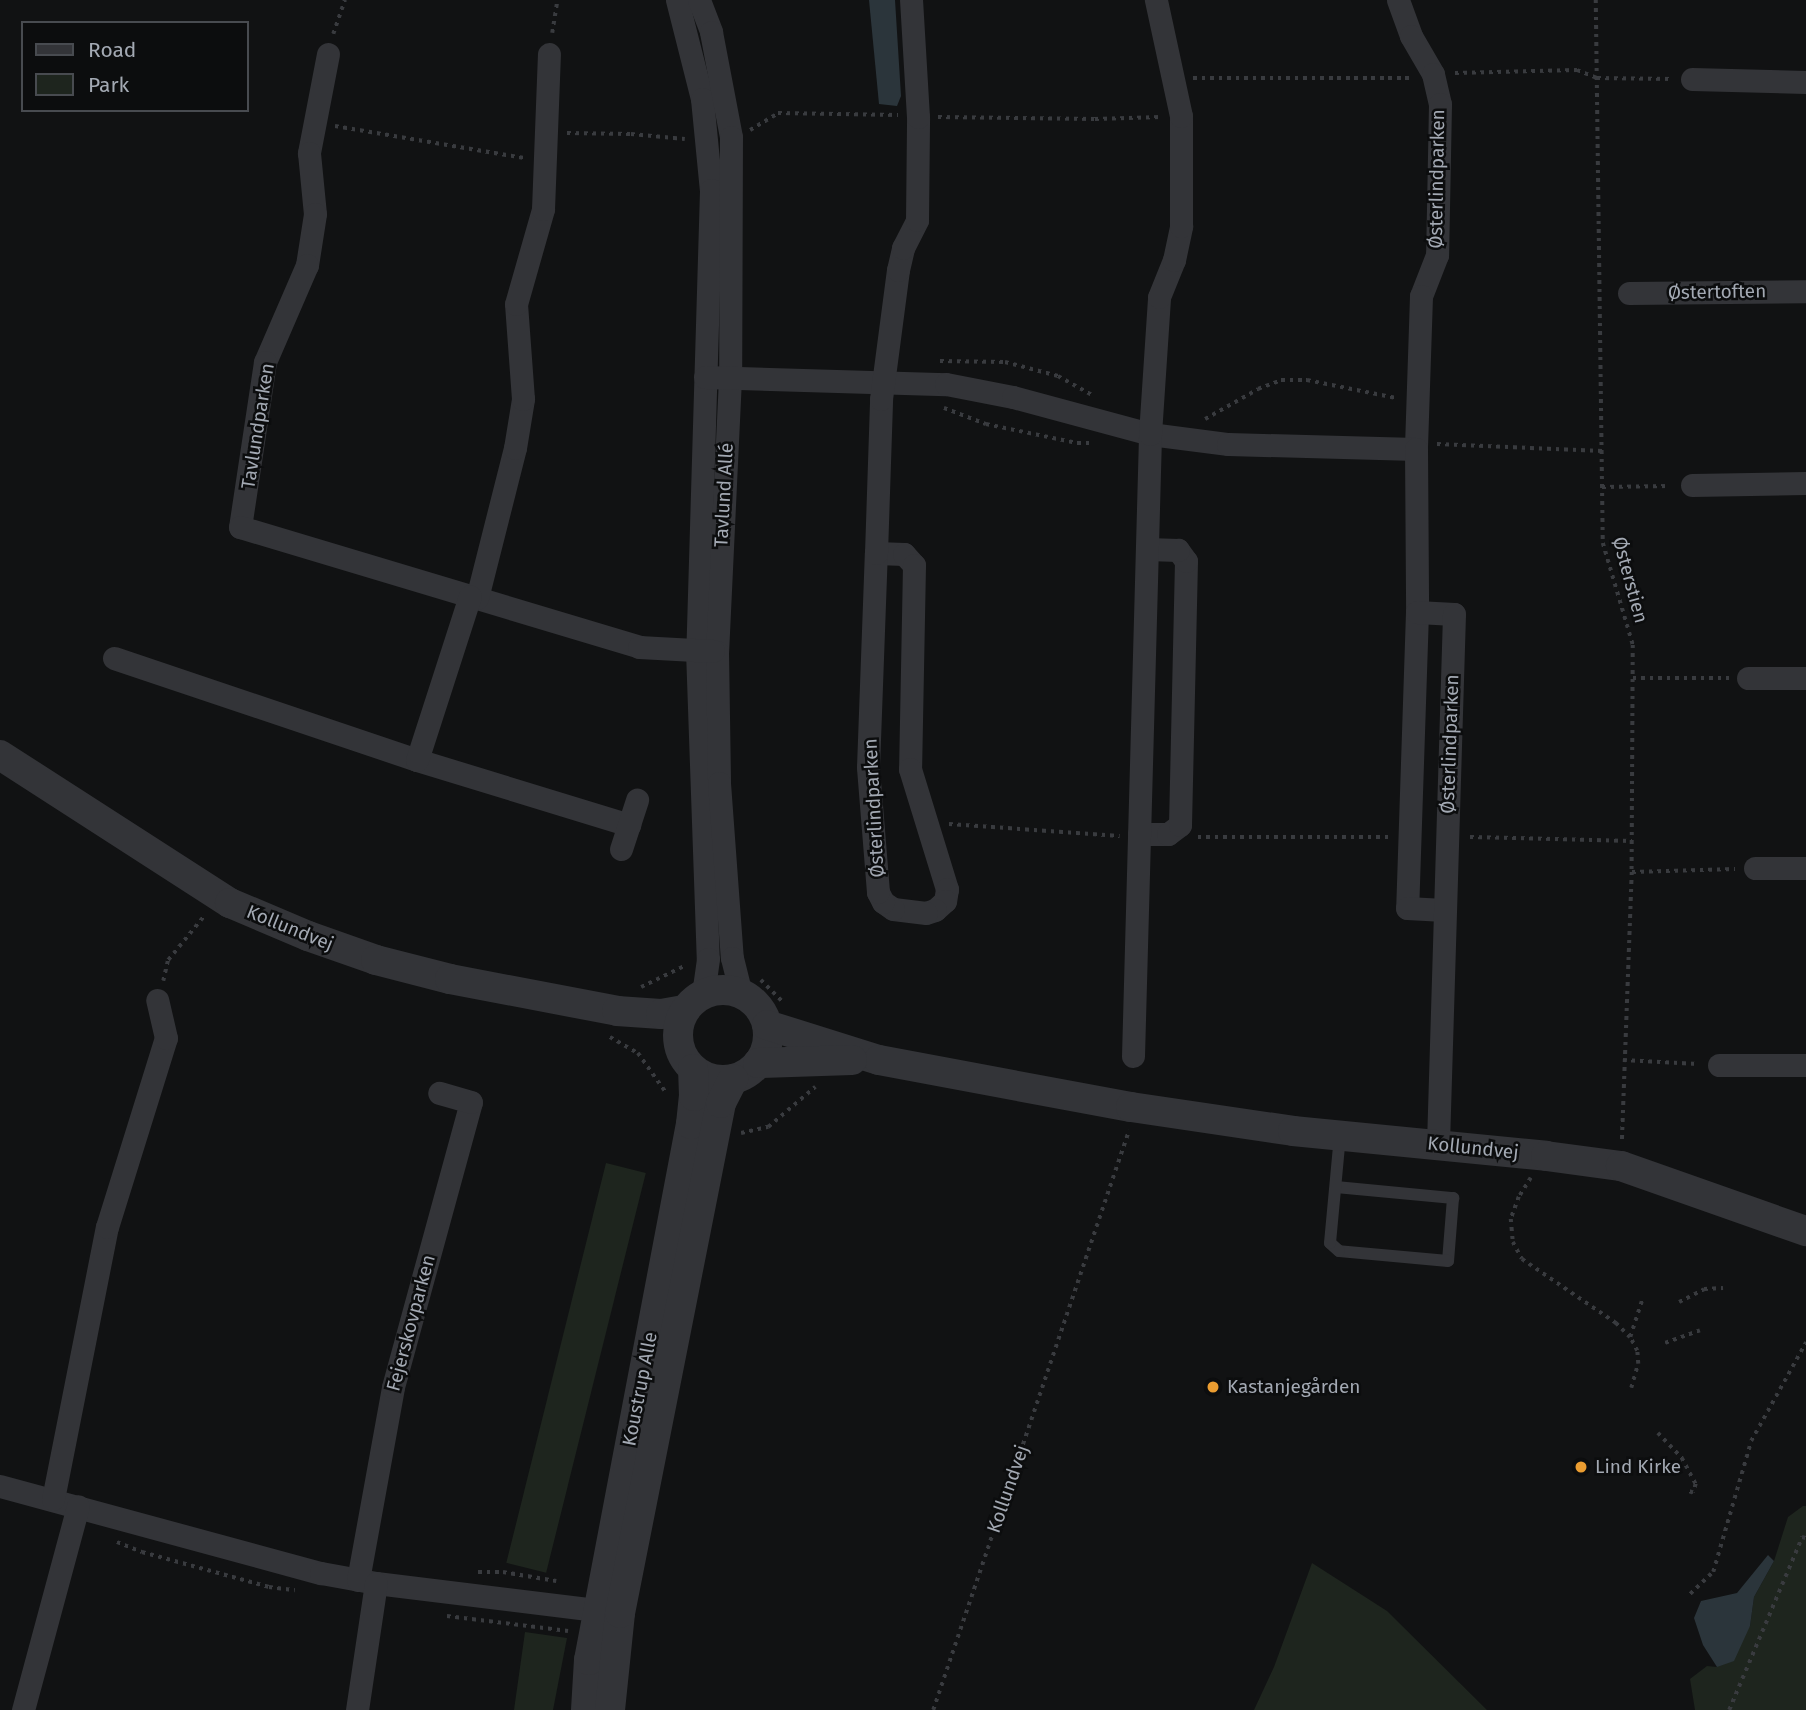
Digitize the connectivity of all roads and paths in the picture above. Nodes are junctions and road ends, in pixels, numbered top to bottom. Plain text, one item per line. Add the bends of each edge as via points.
1 (345, 0) edge
2 (557, 0) edge
3 (677, 0) edge
4 (699, 0) edge
5 (911, 0) edge
6 (1156, 0) edge
7 (1398, 0) edge
8 (1597, 0) edge
9 (328, 54) joint
10 (549, 54) joint
11 (1433, 74) junction
12 (1597, 78) junction
13 (1173, 79) junction
14 (1692, 79) joint
15 (1806, 82) edge
16 (1181, 116) junction
17 (918, 117) junction
18 (744, 122) dead end
19 (316, 123) junction
20 (745, 133) dead end
21 (544, 162) junction
22 (1806, 291) edge
23 (1629, 293) dead end
24 (705, 377) junction
25 (730, 377) junction
26 (883, 380) junction
27 (1150, 434) junction
28 (1416, 449) junction
29 (1806, 484) edge
30 (1692, 485) joint
31 (1602, 487) junction
32 (1147, 549) junction
33 (876, 554) junction
34 (473, 597) junction
35 (1417, 612) junction
36 (707, 651) junction
37 (114, 658) dead end
38 (1633, 678) junction
39 (1748, 678) joint
40 (1806, 678) edge
41 (0, 755) edge
42 (417, 760) junction
43 (637, 800) dead end
44 (926, 822) junction
45 (629, 825) junction
46 (1139, 834) junction
47 (1168, 834) junction
48 (1447, 836) junction
49 (1409, 837) junction
50 (1632, 841) junction
51 (621, 849) dead end
52 (1806, 868) edge
53 (1755, 869) joint
54 (1632, 872) junction
55 (1444, 910) junction
56 (207, 913) dead end
57 (749, 983) junction
58 (157, 1000) joint
59 (694, 1002) junction
60 (617, 1012) junction
61 (777, 1016) junction
62 (686, 1056) junction
63 (1133, 1056) dead end
64 (879, 1060) junction
65 (1623, 1060) junction
66 (758, 1063) junction
67 (1719, 1065) joint
68 (1806, 1065) edge
69 (733, 1079) junction
70 (439, 1093) dead end
71 (1131, 1107) junction
72 (1340, 1135) junction
73 (1431, 1148) junction
74 (1622, 1167) junction
75 (1534, 1175) dead end
76 (1336, 1187) junction
77 (1806, 1231) edge
78 (1723, 1288) dead end
79 (1642, 1301) dead end
80 (1679, 1302) dead end
81 (1700, 1330) dead end
82 (1630, 1337) junction
83 (1806, 1342) edge
84 (1665, 1343) dead end
85 (1631, 1388) dead end
86 (1658, 1433) dead end
87 (0, 1486) edge
88 (1686, 1491) dead end
89 (53, 1499) junction
90 (78, 1506) junction
91 (1806, 1538) edge
92 (475, 1572) dead end
93 (367, 1582) junction
94 (562, 1582) dead end
95 (1690, 1594) dead end
96 (609, 1612) junction
97 (23, 1710) edge
98 (357, 1710) edge
99 (586, 1710) edge
100 (610, 1710) edge
101 (933, 1710) edge
102 (1729, 1710) edge

1 - 9 path
2 - 10 path
3 - 24 street, Tavlund Allé via 691,46 708,139 711,190
4 - 25 street, Tavlund Allé via 711,32 731,137
5 - 17 street, Østerlindparken
6 - 13 street
7 - 11 street, Østerlindparken via 1411,36
8 - 12 path, Østerstien
9 - 19 street, Tavlundparken
10 - 21 street
11 - 12 path via 1577,70
11 - 13 path via 1405,80
11 - 28 street, Østerlindparken via 1440,104 1437,255 1421,296
12 - 14 path
12 - 31 path, Østerstien
13 - 16 street
14 - 15 street
16 - 17 path
16 - 27 street via 1181,226 1159,297
17 - 26 street, Østerlindparken via 917,220 898,270
18 - 20 path
19 - 21 path
19 - 34 street, Tavlundparken via 309,153 315,214 307,265 265,362 240,527
21 - 34 street via 543,209 516,304 523,399 516,448
22 - 23 street, Østertoften
24 - 25 street
24 - 36 street, Tavlund Allé
25 - 26 street
25 - 36 street, Tavlund Allé
26 - 27 street via 946,384 1013,397
26 - 33 street, Østerlindparken
27 - 28 street via 1228,444
27 - 32 street
28 - 35 street, Østerlindparken
29 - 30 street
30 - 31 path
31 - 38 path, Østerstien via 1603,543 1633,645
32 - 46 street
32 - 47 street via 1178,550 1186,561 1180,825
33 - 44 street, Østerlindparken via 904,554 914,565 910,769
33 - 44 street, Østerlindparken via 869,767 878,892 893,909 926,913 946,901 947,888
34 - 36 street, Tavlundparken via 639,647
34 - 42 street
35 - 48 street, Østerlindparken via 1454,614
35 - 49 street, Østerlindparken
36 - 57 street, Tavlund Allé via 732,958
36 - 59 street, Tavlund Allé via 708,959
37 - 42 street
38 - 39 path
38 - 50 path, Østerstien
39 - 40 street
41 - 60 street, Kollundvej via 230,903 308,936 450,979
42 - 45 street
43 - 45 street
44 - 46 path via 1128,837
45 - 51 street
46 - 47 street
46 - 63 street
47 - 49 path
48 - 50 path
48 - 55 street, Østerlindparken
49 - 55 street, Østerlindparken via 1406,908
50 - 54 path, Østerstien
52 - 53 street
53 - 54 path
54 - 65 path, Østerstien
55 - 73 street, Østerlindparken
56 - 58 path via 168,960
57 - 59 street via 716,990
57 - 61 path
57 - 61 street via 758,1006
58 - 89 street via 166,1038 107,1227
59 - 60 street, Kollundvej via 661,1014
59 - 62 street via 678,1027
60 - 62 street, Kollundvej
61 - 64 street, Kollundvej
61 - 66 street
62 - 69 street via 712,1078
62 - 96 street, Koustrup Alle via 694,1096 691,1124
64 - 66 street, Kollundvej
64 - 71 street, Kollundvej
65 - 67 path
65 - 74 path, Østerstien
66 - 69 street
67 - 68 street
69 - 96 street, Koustrup Alle via 721,1103
70 - 93 street, Fejerskovparken via 471,1102 393,1387
71 - 72 street, Kollundvej
71 - 101 path, Kollundvej via 1128,1138
72 - 73 street, Kollundvej via 1369,1143
72 - 76 lane
73 - 74 street, Kollundvej
74 - 77 street, Kollundvej
75 - 82 path via 1511,1219 1513,1242 1522,1259
76 - 76 lane via 1330,1243 1339,1251 1448,1261 1453,1198
78 - 80 path via 1704,1289
79 - 82 path
81 - 84 path
82 - 85 path via 1637,1351
83 - 95 path via 1751,1441 1713,1572
86 - 88 path via 1682,1458 1696,1484 1693,1493
87 - 89 street
89 - 90 street
90 - 93 street via 204,1543
90 - 97 street
91 - 102 path via 1801,1537
92 - 94 path
93 - 96 street
93 - 98 street, Fejerskovparken
96 - 99 street, Koustrup Alle via 589,1660
96 - 100 street, Koustrup Alle

